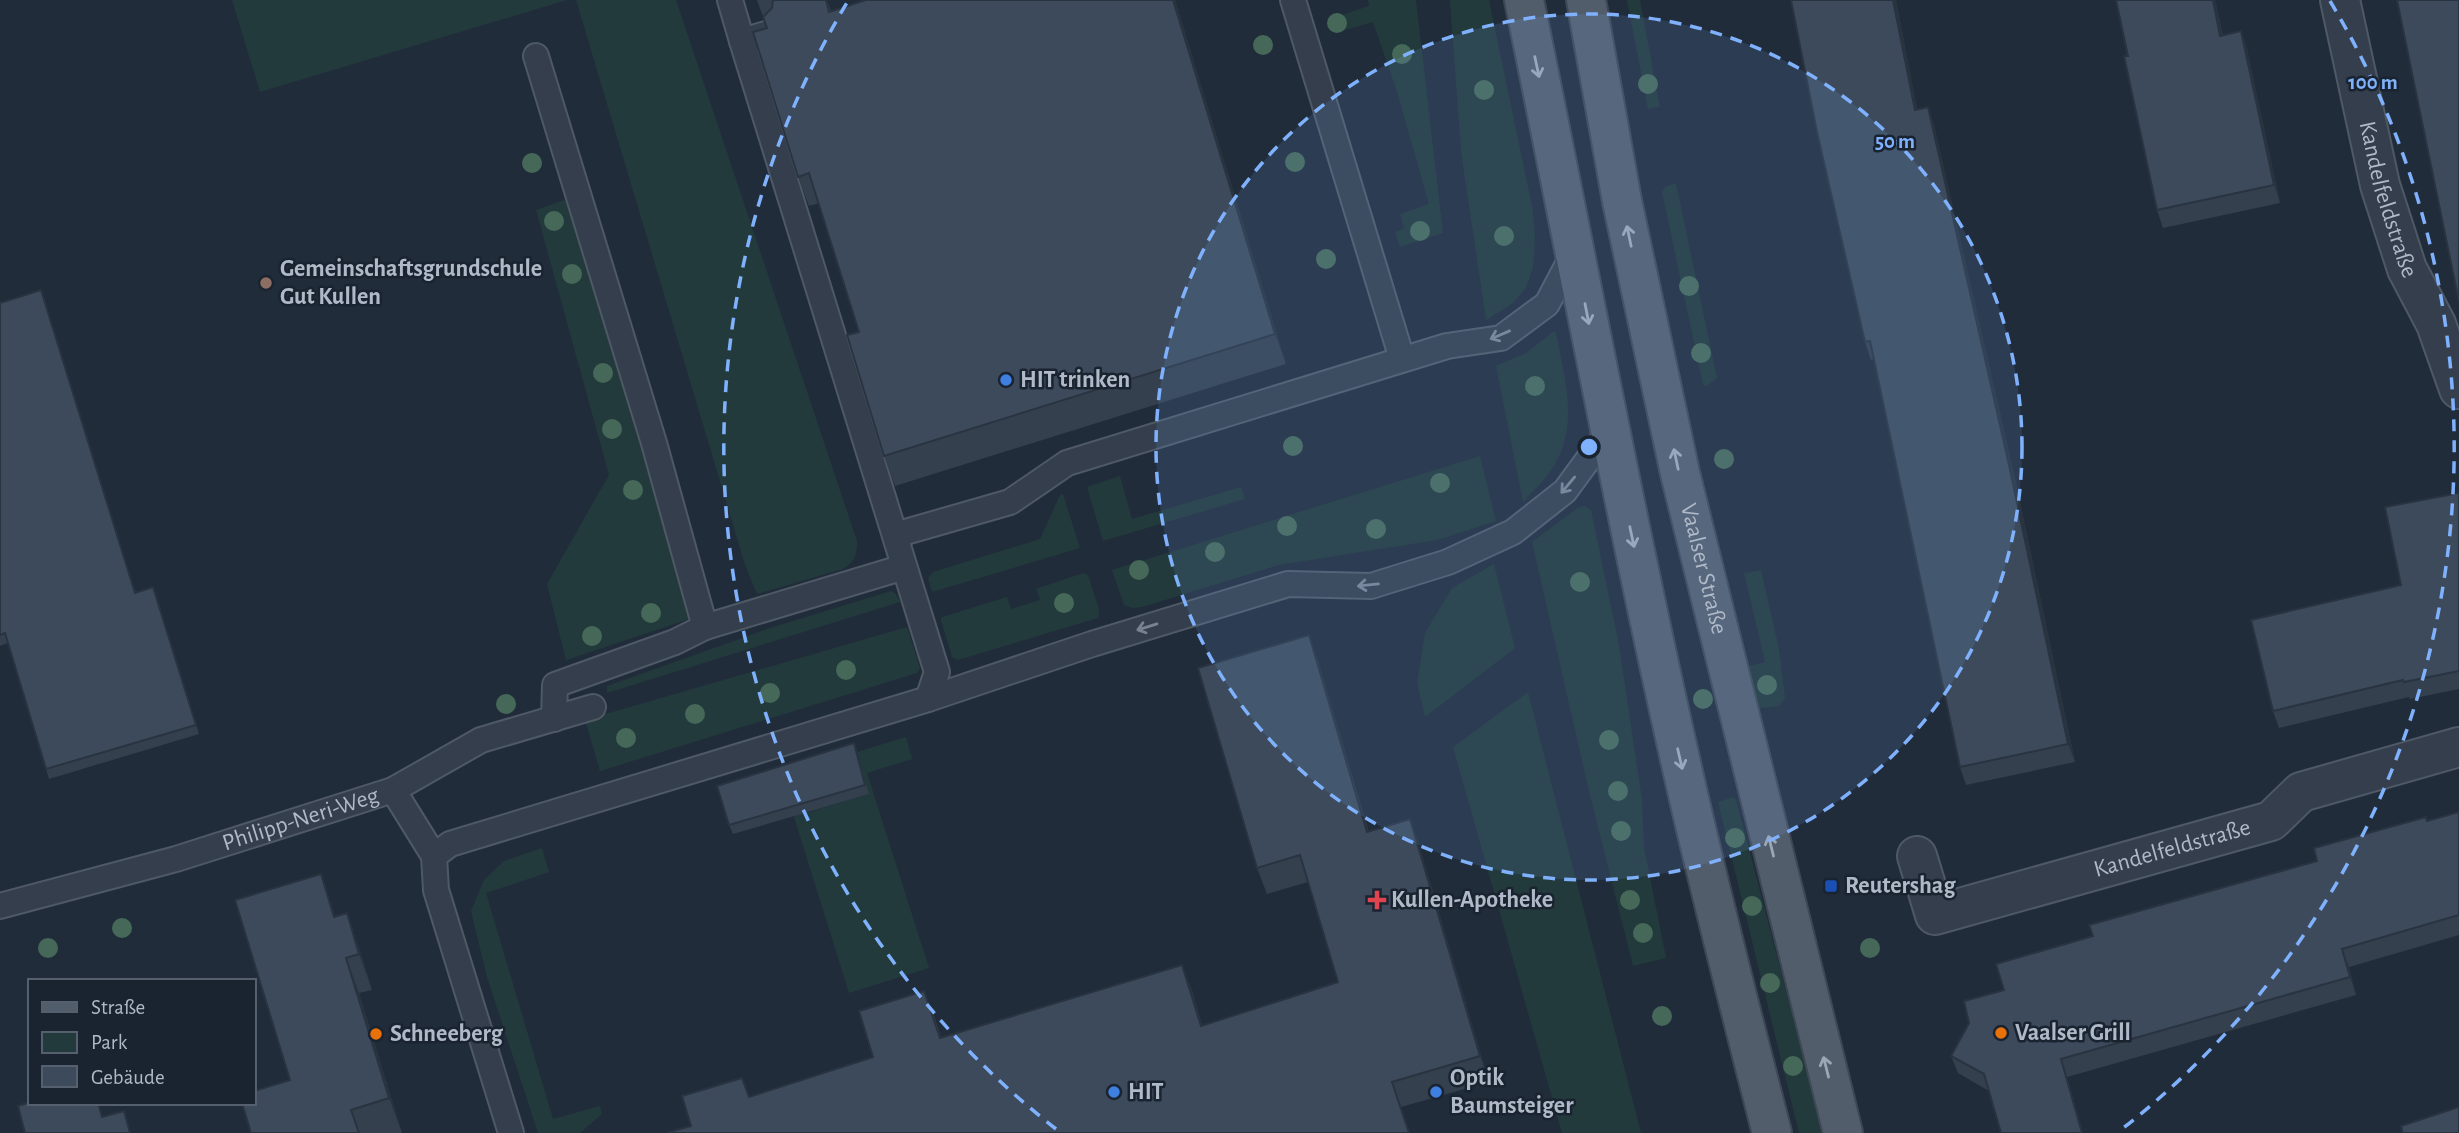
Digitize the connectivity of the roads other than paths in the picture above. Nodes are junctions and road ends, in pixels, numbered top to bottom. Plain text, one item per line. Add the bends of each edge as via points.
1 (730, 0) edge
2 (1293, 0) edge
3 (1524, 0) edge
4 (1586, 0) edge
5 (2340, 0) edge
6 (769, 33) edge
7 (742, 41) junction
8 (536, 56) dead end
9 (1575, 251) junction
10 (1402, 359) junction
11 (2459, 389) edge
12 (1609, 431) junction
13 (895, 535) junction
14 (904, 566) junction
15 (705, 627) junction
16 (928, 699) junction
17 (593, 707) dead end
18 (554, 719) junction
19 (2459, 747) edge
20 (393, 790) junction
21 (434, 856) junction
22 (1917, 856) dead end
23 (0, 906) edge
24 (511, 1133) edge
25 (1772, 1133) edge
26 (1843, 1133) edge

1 - 7 lane
2 - 10 lane
3 -> 9 main road
26 -> 4 main road, Vaalser Straße via 1679,473
5 - 11 street, Kandelfeldstraße via 2380,185 2407,269 2436,324
6 - 7 lane
7 - 13 lane
8 - 15 lane
9 -> 10 lane via 1547,304 1501,338 1447,345
9 -> 12 main road
10 - 13 lane via 1067,463 1010,502
12 -> 16 lane via 1565,491 1513,531 1448,562 1371,586 1288,584
12 -> 25 main road via 1680,761
13 - 14 lane
14 - 15 lane
14 - 16 lane via 937,672
15 - 18 lane via 555,685
16 - 21 lane via 450,844
17 - 18 lane, Philipp-Neri-Weg
18 - 20 lane, Philipp-Neri-Weg via 481,740
19 - 22 street, Kandelfeldstraße via 2301,792 2271,821 1935,915
20 - 21 lane
20 - 23 lane, Philipp-Neri-Weg via 176,859
21 - 24 lane via 436,890

